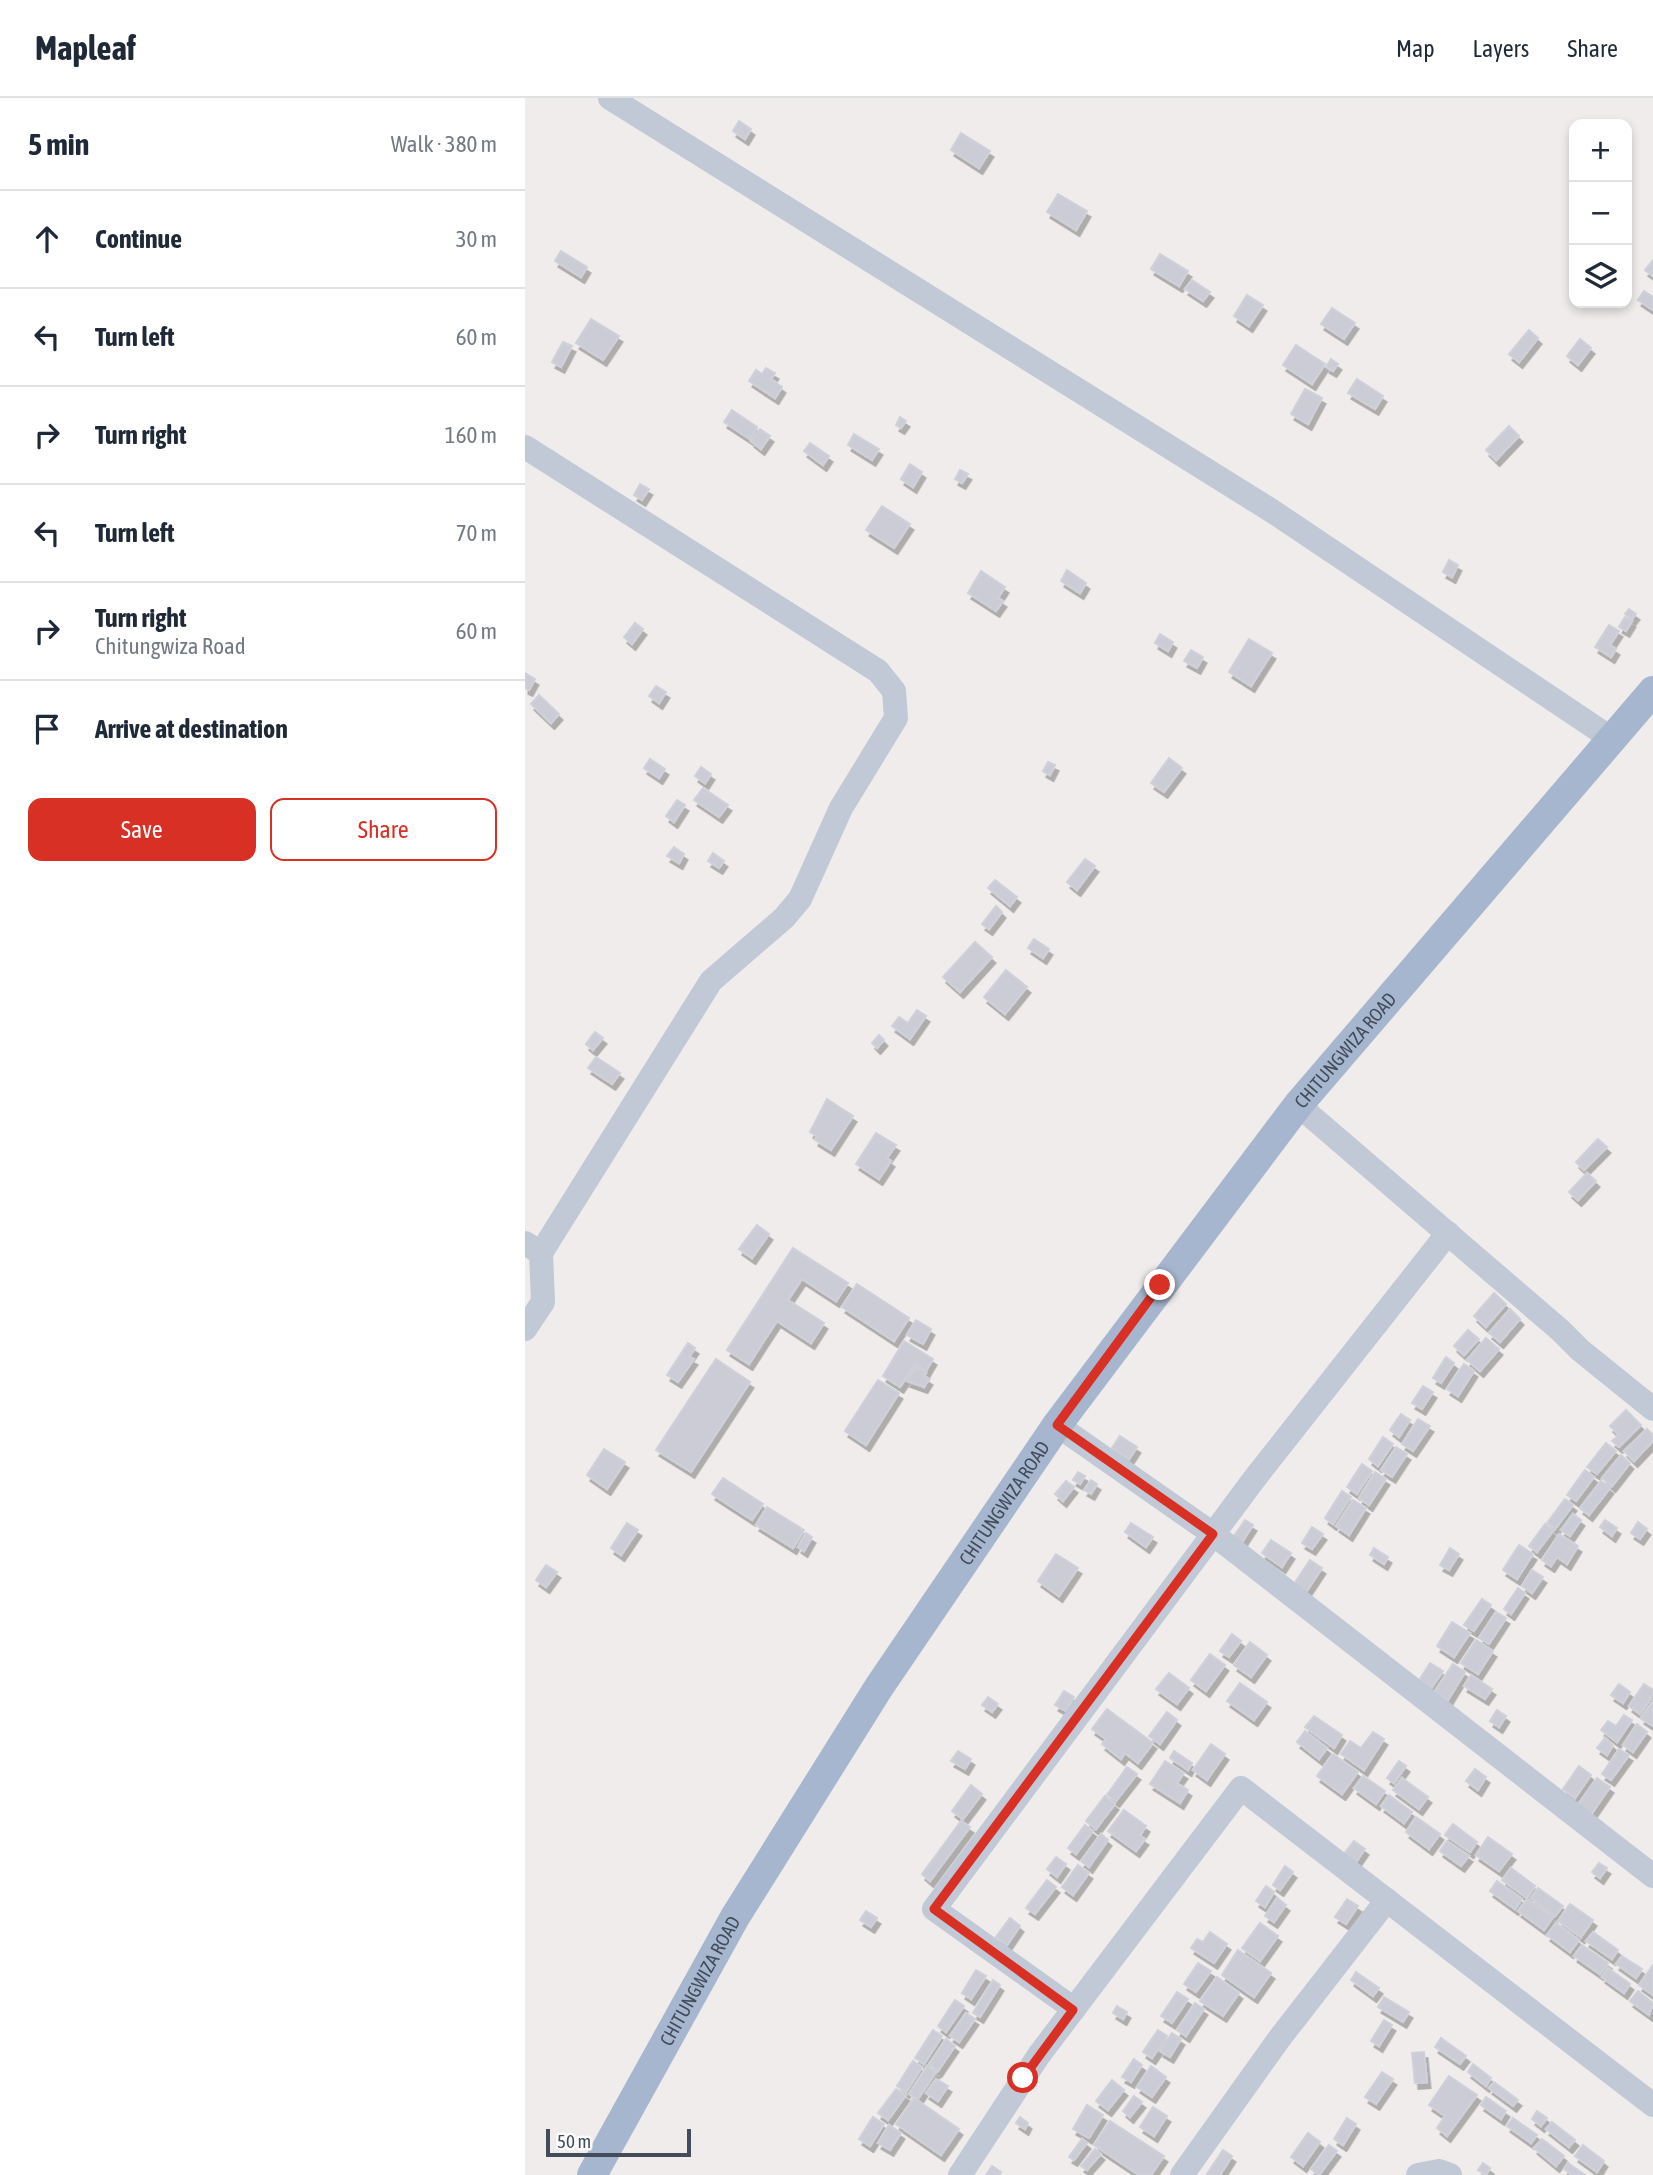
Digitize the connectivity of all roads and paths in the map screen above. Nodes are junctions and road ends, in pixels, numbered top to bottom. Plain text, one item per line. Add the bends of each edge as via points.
1 (610, 98) edge
2 (525, 447) edge
3 (1653, 691) edge
4 (1612, 738) junction
5 (1298, 1105) junction
6 (1448, 1233) junction
7 (533, 1248) edge
8 (525, 1329) edge
9 (1653, 1409) edge
10 (1057, 1425) junction
11 (1213, 1534) junction
12 (1653, 1876) edge
13 (1387, 1900) junction
14 (1073, 2010) junction
15 (1653, 2105) edge
16 (591, 2175) edge
17 (960, 2175) edge
18 (1182, 2175) edge
19 (1417, 2175) edge
20 (1450, 2175) edge

1 - 4 street via 1272,511
2 - 7 street via 878,671 888,680 897,704 891,730 841,808 800,899 711,981
3 - 4 main road, CHITUNGWIZA ROAD
4 - 5 main road, CHITUNGWIZA ROAD
5 - 6 street
5 - 10 main road, CHITUNGWIZA ROAD
6 - 9 street
6 - 11 street
7 - 8 street via 543,1302
10 - 11 street
10 - 16 main road, CHITUNGWIZA ROAD via 879,1687 735,1917
11 - 12 street
11 - 14 street via 934,1909
13 - 14 street via 1241,1788
13 - 15 street
13 - 18 street via 1279,2039
14 - 17 street
19 - 20 street via 1440,2171

